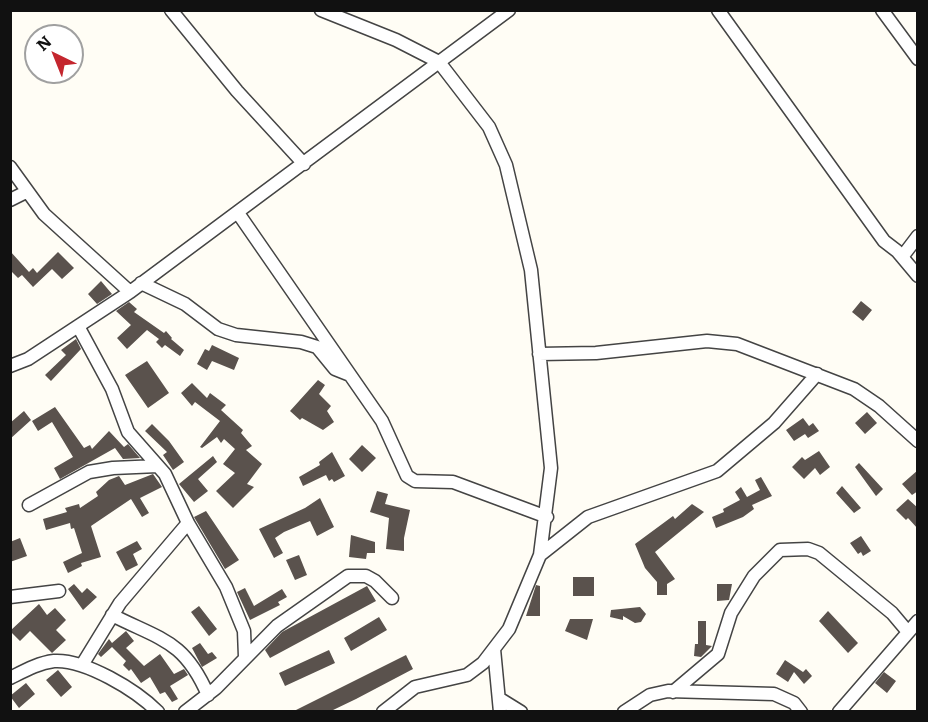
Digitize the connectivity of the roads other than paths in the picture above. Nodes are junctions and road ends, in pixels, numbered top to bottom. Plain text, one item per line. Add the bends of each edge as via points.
1 (171, 10) edge
2 (321, 10) edge
3 (509, 10) edge
4 (718, 10) edge
5 (882, 10) edge
6 (918, 59) edge
7 (439, 63) junction
8 (304, 164) junction
9 (10, 167) edge
10 (26, 192) junction
11 (10, 200) edge
12 (238, 213) junction
13 (918, 236) edge
14 (902, 257) junction
15 (918, 276) edge
16 (141, 283) junction
17 (130, 292) junction
18 (78, 326) junction
19 (539, 354) junction
20 (10, 366) edge
21 (817, 374) junction
22 (352, 376) junction
23 (918, 441) edge
24 (158, 466) junction
25 (29, 505) dead end
26 (547, 517) junction
27 (188, 523) junction
28 (540, 555) junction
29 (59, 591) dead end
30 (10, 597) edge
31 (392, 598) dead end
32 (112, 615) junction
33 (918, 621) edge
34 (908, 632) junction
35 (494, 649) junction
36 (245, 657) junction
37 (82, 665) junction
38 (10, 678) edge
39 (674, 692) junction
40 (208, 695) junction
41 (500, 705) edge
42 (192, 709) edge
43 (158, 711) edge
44 (383, 711) edge
45 (521, 711) edge
46 (624, 711) edge
47 (801, 711) edge
48 (839, 711) edge

1 - 8 street
2 - 7 street via 396,40
3 - 7 street
4 - 14 street via 884,240
5 - 6 street
7 - 8 street
7 - 19 street via 489,127 506,165 531,270
8 - 12 street
9 - 10 street
10 - 11 street
10 - 17 street via 52,222
12 - 16 street
12 - 22 street
13 - 14 street
14 - 15 street
16 - 17 street
16 - 22 street via 184,304 218,329 317,347 336,369
17 - 18 street
18 - 20 street via 28,359
18 - 24 street via 112,389 128,432
19 - 21 street via 596,353 721,341 755,349
19 - 26 street via 551,468
21 - 23 street via 854,389
21 - 28 street via 774,423 717,471 588,517
22 - 26 street via 390,435 401,466 411,480 453,482
24 - 25 street via 89,472
24 - 27 street via 171,484
26 - 28 street
27 - 32 street
27 - 36 street via 239,614
28 - 35 street via 516,615
29 - 30 street
31 - 36 street via 366,576 348,576 277,626
32 - 37 street
32 - 40 street via 177,647 197,671
33 - 34 street
34 - 39 street via 872,596 819,553 808,549 780,550 754,576 731,613 718,654
34 - 48 street
35 - 41 street
35 - 44 street via 467,675 415,687
36 - 40 street
37 - 38 street via 45,663
37 - 43 street
39 - 46 street via 650,695
39 - 47 street via 774,694 794,703
40 - 42 street
41 - 45 street

